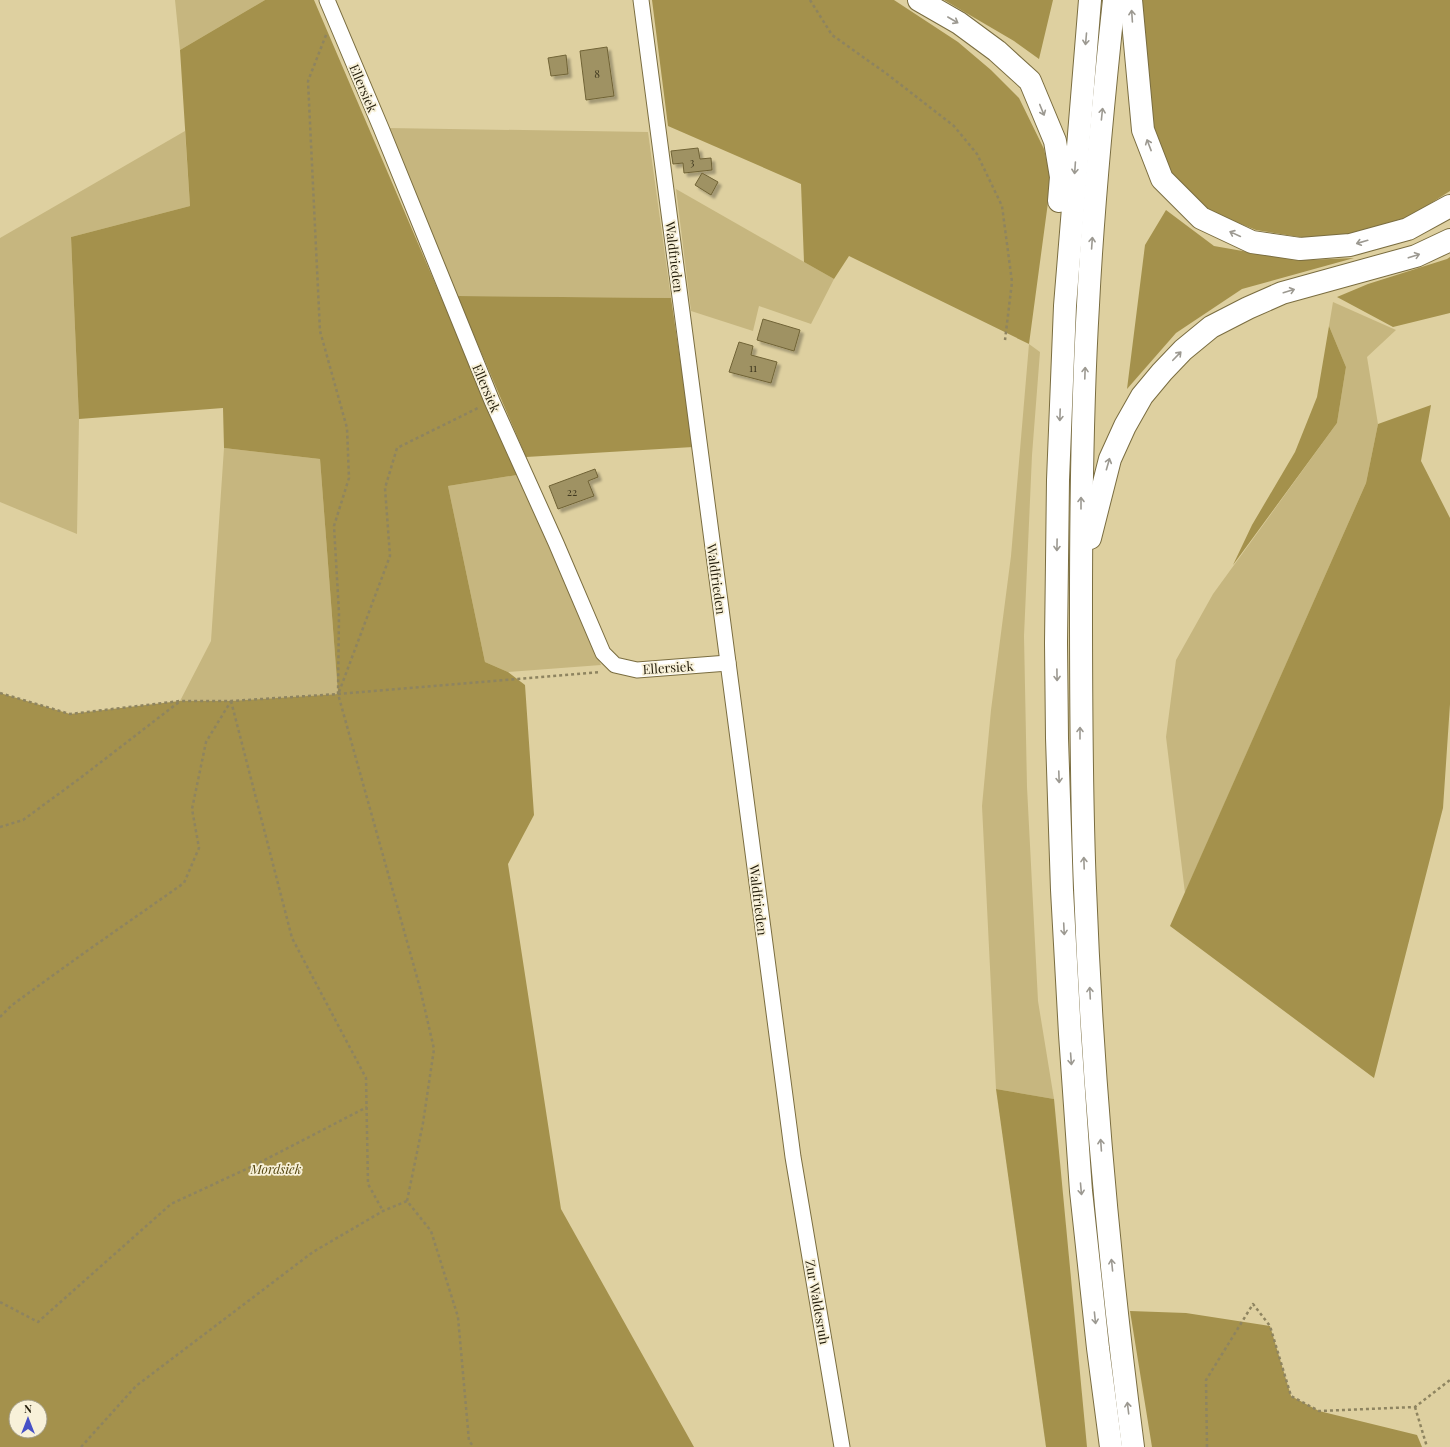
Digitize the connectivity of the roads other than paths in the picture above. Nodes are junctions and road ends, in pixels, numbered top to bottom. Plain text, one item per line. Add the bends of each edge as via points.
1 (327, 0) edge
2 (641, 0) edge
3 (920, 0) edge
4 (1090, 0) edge
5 (1114, 0) edge
6 (1131, 0) edge
7 (1450, 206) edge
8 (1450, 240) edge
9 (1065, 306) junction
10 (1081, 584) junction
11 (728, 663) junction
12 (793, 1157) joint
13 (842, 1447) edge
14 (1111, 1447) edge
15 (1133, 1447) edge

1 - 11 street, Ellersiek via 492,401 603,653 615,666 638,670
2 - 11 street, Waldfrieden
3 -> 9 highway via 997,51 1030,81 1055,141 1061,177 1055,277
4 -> 9 highway
10 -> 5 highway via 1081,479 1088,307 1099,137
7 -> 6 highway via 1408,229 1350,245 1300,249 1252,242 1201,218 1162,179 1143,130
10 -> 8 highway via 1110,459 1142,396 1183,350 1211,327 1282,293 1416,256
9 -> 14 highway via 1058,480 1056,635 1062,890 1081,1191
15 -> 10 highway via 1104,1189 1092,1032 1080,738
11 - 12 street, Waldfrieden
12 - 13 street, Zur Waldesruh

